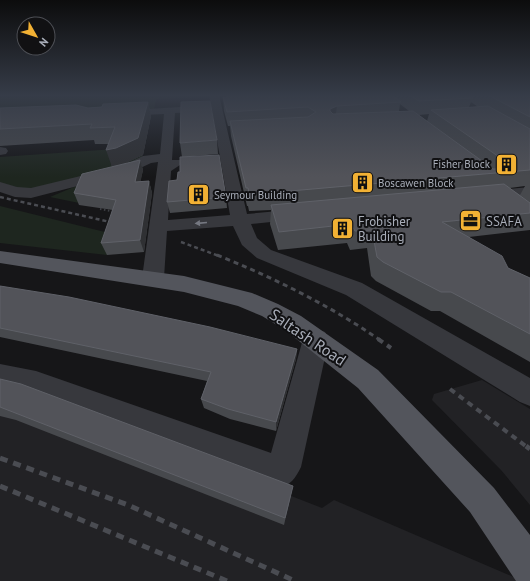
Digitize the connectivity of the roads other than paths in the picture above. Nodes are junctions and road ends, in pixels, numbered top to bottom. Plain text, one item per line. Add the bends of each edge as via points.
1 (169, 122) edge
2 (220, 122) edge
3 (238, 131) edge
4 (222, 132) junction
5 (192, 161) edge
6 (165, 163) junction
7 (0, 187) edge
8 (530, 192) edge
9 (500, 195) junction
10 (468, 198) edge
11 (518, 210) edge
12 (318, 212) edge
13 (240, 220) junction
14 (158, 226) junction
15 (0, 257) edge
16 (153, 278) junction
17 (316, 339) junction
18 (0, 376) edge
19 (530, 393) edge
20 (530, 567) edge

1 - 6 street
2 - 4 street
3 - 4 street
4 - 13 street via 220,159
5 - 6 street
6 - 7 street via 148,159 127,169 31,193 15,192
6 - 14 street
8 - 9 street
9 - 10 street
9 - 11 street
12 - 13 street
13 -> 14 street
13 - 19 street via 248,241 264,254 354,289
14 - 16 street
15 - 16 main road, Saltash Road
16 - 17 main road, Saltash Road via 244,299 270,310
17 - 18 street via 284,467 279,472 36,384
17 - 20 main road, Saltash Road via 368,379 482,500

